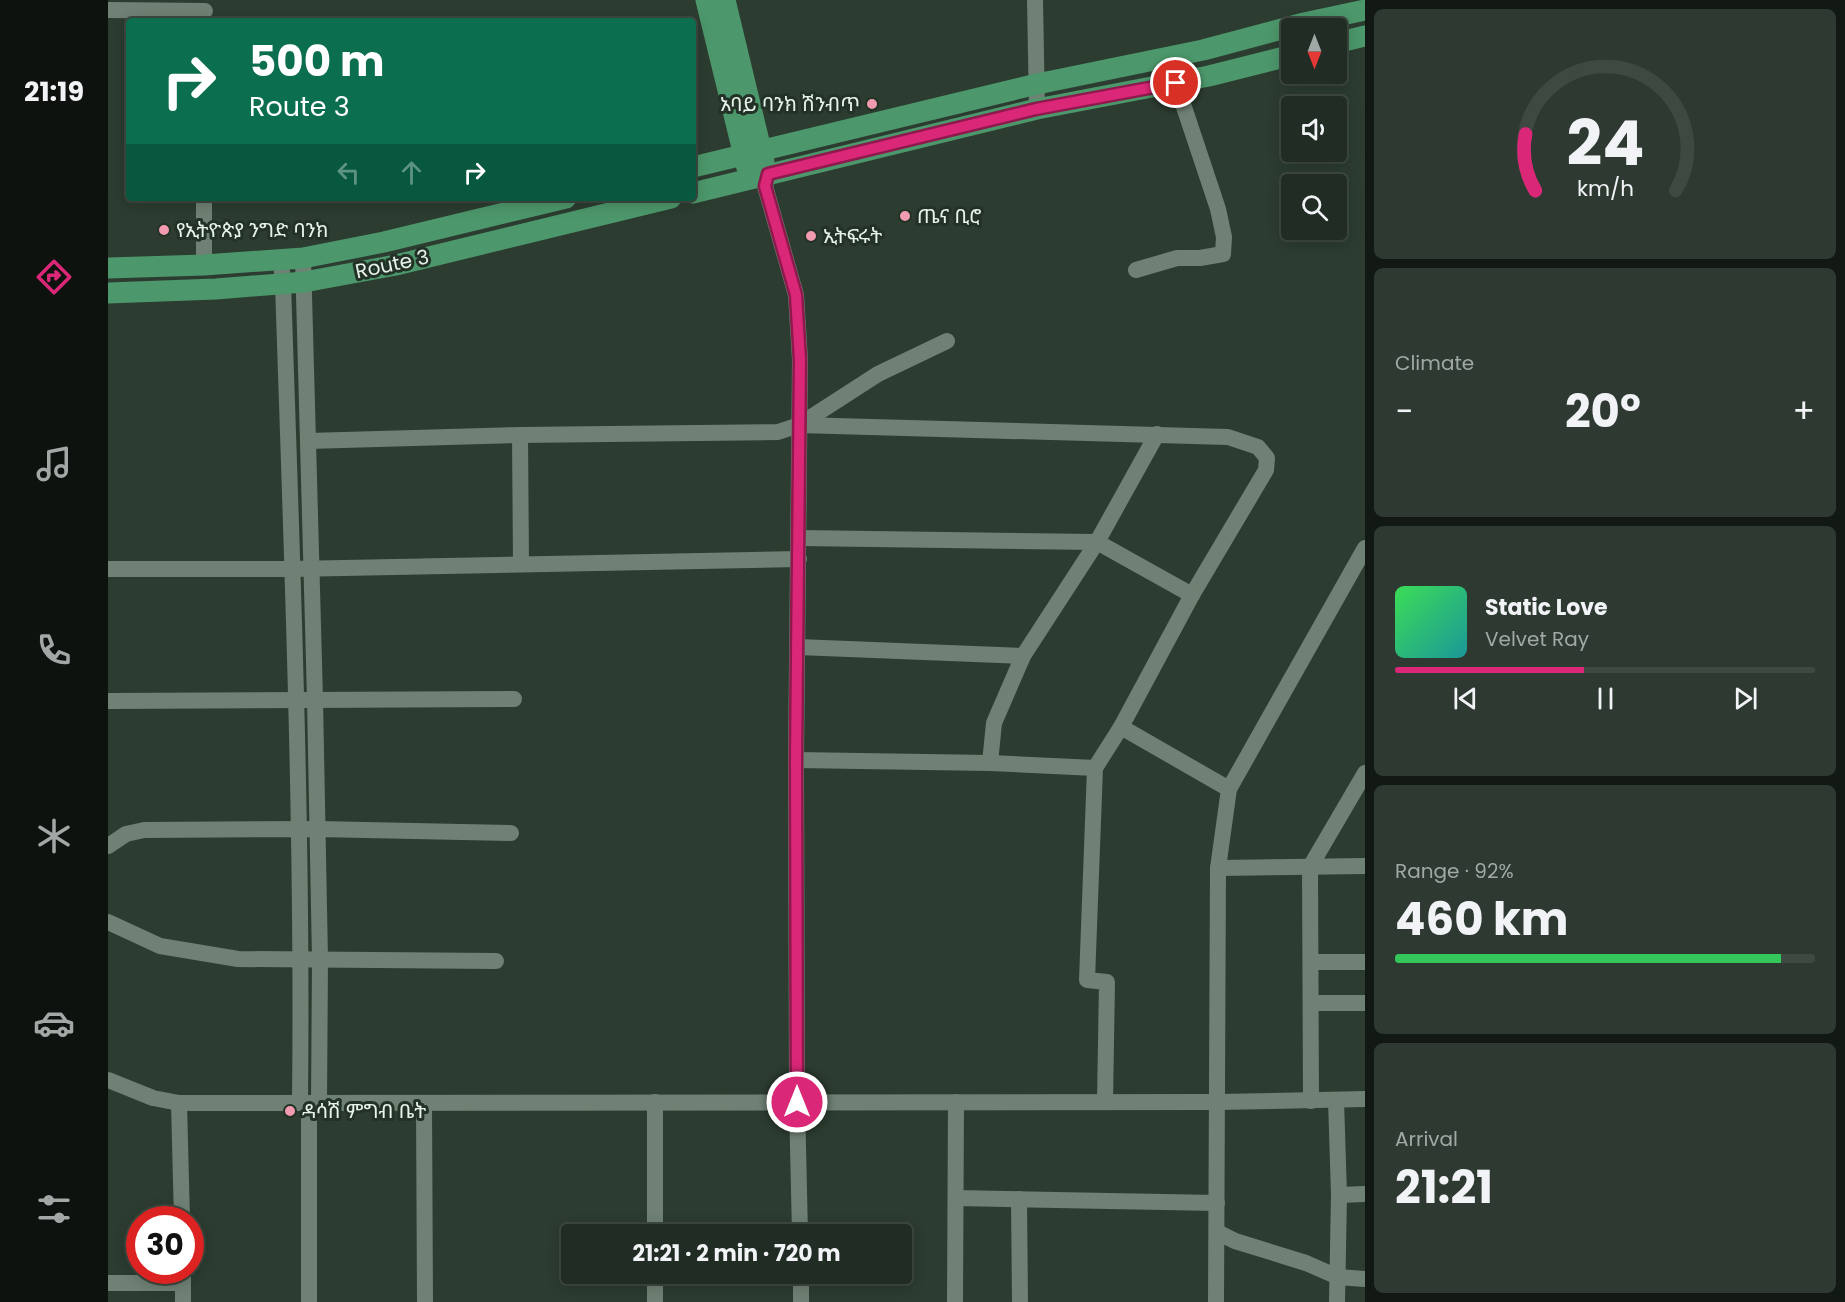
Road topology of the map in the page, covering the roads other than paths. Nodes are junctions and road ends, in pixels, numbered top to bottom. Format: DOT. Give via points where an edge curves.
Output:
graph roads {
  1 [pos="706,0"];
  2 [pos="725,0"];
  3 [pos="1035,0"];
  4 [pos="1336,0"];
  5 [pos="108,10"];
  6 [pos="205,10"];
  7 [pos="1365,10"];
  8 [pos="1311,18"];
  9 [pos="1327,18"];
  10 [pos="1281,29"];
  11 [pos="1365,36"];
  12 [pos="1347,40"];
  13 [pos="1281,58"];
  14 [pos="1176,83"];
  15 [pos="1036,84"];
  16 [pos="1036,109"];
  17 [pos="751,153"];
  18 [pos="696,166"];
  19 [pos="761,180"];
  20 [pos="696,192"];
  21 [pos="204,201"];
  22 [pos="554,201"];
  23 [pos="659,201"];
  24 [pos="303,258"];
  25 [pos="281,260"];
  26 [pos="204,265"];
  27 [pos="108,268"];
  28 [pos="1136,270"];
  29 [pos="294,283"];
  30 [pos="108,293"];
  31 [pos="947,341"];
  32 [pos="800,425"];
  33 [pos="1157,434"];
  34 [pos="520,435"];
  35 [pos="308,441"];
  36 [pos="799,538"];
  37 [pos="1097,542"];
  38 [pos="1365,548"];
  39 [pos="799,559"];
  40 [pos="521,564"];
  41 [pos="108,568"];
  42 [pos="312,568"];
  43 [pos="292,569"];
  44 [pos="1358,570"];
  45 [pos="1192,595"];
  46 [pos="798,647"];
  47 [pos="1023,656"];
  48 [pos="297,699"];
  49 [pos="315,699"];
  50 [pos="514,699"];
  51 [pos="108,701"];
  52 [pos="1121,727"];
  53 [pos="796,760"];
  54 [pos="990,763"];
  55 [pos="1095,768"];
  56 [pos="1365,773"];
  57 [pos="1229,789"];
  58 [pos="317,829"];
  59 [pos="300,830"];
  60 [pos="511,833"];
  61 [pos="108,846"];
  62 [pos="1365,866"];
  63 [pos="1310,867"];
  64 [pos="1218,868"];
  65 [pos="108,922"];
  66 [pos="302,959"];
  67 [pos="320,959"];
  68 [pos="496,961"];
  69 [pos="1312,962"];
  70 [pos="1365,962"];
  71 [pos="1311,1003"];
  72 [pos="1365,1003"];
  73 [pos="108,1080"];
  74 [pos="1336,1100"];
  75 [pos="1365,1100"];
  76 [pos="1311,1101"];
  77 [pos="655,1102"];
  78 [pos="797,1102"];
  79 [pos="957,1102"];
  80 [pos="1105,1102"];
  81 [pos="1218,1102"];
  82 [pos="179,1103"];
  83 [pos="309,1103"];
  84 [pos="424,1103"];
  85 [pos="1365,1194"];
  86 [pos="1339,1195"];
  87 [pos="956,1198"];
  88 [pos="1019,1199"];
  89 [pos="1217,1203"];
  90 [pos="182,1206"];
  91 [pos="655,1224"];
  92 [pos="800,1224"];
  93 [pos="1217,1232"];
  94 [pos="1338,1277"];
  95 [pos="1365,1279"];
  96 [pos="126,1282"];
  97 [pos="108,1283"];
  98 [pos="183,1284"];
  99 [pos="655,1284"];
  100 [pos="801,1284"];
  101 [pos="183,1302"];
  102 [pos="309,1302"];
  103 [pos="425,1302"];
  104 [pos="655,1302"];
  105 [pos="801,1302"];
  106 [pos="955,1302"];
  107 [pos="1020,1302"];
  108 [pos="1216,1302"];
  109 [pos="1337,1302"];
  1 -- 17 [label="main road"];
  2 -- 17 [label="main road"];
  3 -- 15 [label="street"];
  4 -- 8 [label="main road"];
  5 -- 6 [label="street"];
  7 -- 9 [label="main road"];
  10 -- 15 [label="main road" via="1203,50"];
  11 -- 12 [label="main road"];
  13 -- 14 [label="main road"];
  14 -- 16 [label="main road"];
  14 -- 28 [label="street" via="1218,209 1223,254 1177,258"];
  15 -- 16 [label="street"];
  15 -- 17 [label="main road"];
  16 -- 19 [label="main road"];
  17 -- 18 [label="main road"];
  17 -- 19 [label="main road"];
  19 -- 20 [label="main road"];
  19 -- 32 [label="street" via="796,295"];
  21 -- 26 [label="street"];
  22 -- 24 [label="main road"];
  23 -- 29 [label="main road, Route 3" via="396,265"];
  24 -- 25 [label="main road"];
  24 -- 29 [label="street"];
  25 -- 26 [label="main road"];
  25 -- 29 [label="street"];
  26 -- 27 [label="main road"];
  29 -- 30 [label="main road, Route 3"];
  29 -- 35 [label="street"];
  29 -- 43 [label="street"];
  31 -- 32 [label="street" via="878,374"];
  32 -- 33 [label="street"];
  32 -- 34 [label="street" via="778,432"];
  32 -- 36 [label="street"];
  33 -- 37 [label="street"];
  33 -- 45 [label="street" via="1228,437 1258,447 1267,458 1266,470"];
  34 -- 35 [label="street"];
  34 -- 40 [label="street"];
  35 -- 42 [label="street"];
  36 -- 37 [label="street"];
  36 -- 39 [label="street"];
  37 -- 45 [label="street"];
  37 -- 47 [label="street"];
  38 -- 44 [label="street"];
  39 -- 40 [label="street"];
  39 -- 46 [label="street"];
  40 -- 42 [label="street"];
  41 -- 43 [label="street"];
  42 -- 43 [label="street"];
  42 -- 49 [label="street"];
  43 -- 48 [label="street"];
  44 -- 57 [label="street"];
  45 -- 52 [label="street"];
  46 -- 47 [label="street"];
  46 -- 53 [label="street"];
  47 -- 54 [label="street" via="994,723"];
  48 -- 49 [label="street"];
  48 -- 51 [label="street"];
  48 -- 59 [label="street"];
  49 -- 50 [label="street"];
  49 -- 58 [label="street"];
  52 -- 55 [label="street"];
  52 -- 57 [label="street"];
  53 -- 54 [label="street"];
  53 -- 78 [label="street"];
  54 -- 55 [label="street"];
  55 -- 80 [label="street" via="1086,980 1107,982"];
  56 -- 63 [label="street"];
  57 -- 64 [label="street"];
  58 -- 59 [label="street"];
  58 -- 60 [label="street"];
  58 -- 67 [label="street"];
  59 -- 61 [label="street" via="144,830 126,834"];
  59 -- 66 [label="street"];
  62 -- 63 [label="street"];
  63 -- 64 [label="street"];
  63 -- 69 [label="street"];
  64 -- 81 [label="street"];
  65 -- 66 [label="street" via="160,946 238,959"];
  66 -- 67 [label="street"];
  66 -- 83 [label="street"];
  67 -- 68 [label="street"];
  67 -- 83 [label="street"];
  69 -- 70 [label="street"];
  69 -- 71 [label="street"];
  71 -- 72 [label="street"];
  71 -- 76 [label="street"];
  73 -- 82 [label="street" via="153,1098"];
  74 -- 75 [label="street"];
  74 -- 76 [label="street"];
  74 -- 86 [label="street"];
  76 -- 81 [label="street"];
  77 -- 78 [label="street"];
  77 -- 84 [label="street"];
  77 -- 91 [label="street"];
  78 -- 79 [label="street"];
  78 -- 92 [label="street"];
  79 -- 80 [label="street"];
  79 -- 87 [label="street"];
  80 -- 81 [label="street"];
  81 -- 89 [label="street"];
  82 -- 83 [label="street"];
  82 -- 90 [label="street"];
  83 -- 84 [label="street"];
  83 -- 102 [label="street"];
  84 -- 103 [label="street"];
  85 -- 86 [label="street"];
  86 -- 94 [label="street"];
  87 -- 88 [label="street"];
  87 -- 106 [label="street"];
  88 -- 89 [label="street"];
  88 -- 107 [label="street"];
  89 -- 93 [label="street"];
  93 -- 94 [label="street"];
  93 -- 108 [label="street"];
  94 -- 95 [label="street"];
  94 -- 109 [label="street"];
  96 -- 97 [label="street"];
  98 -- 101 [label="street"];
  99 -- 104 [label="street"];
  100 -- 105 [label="street"];
}
